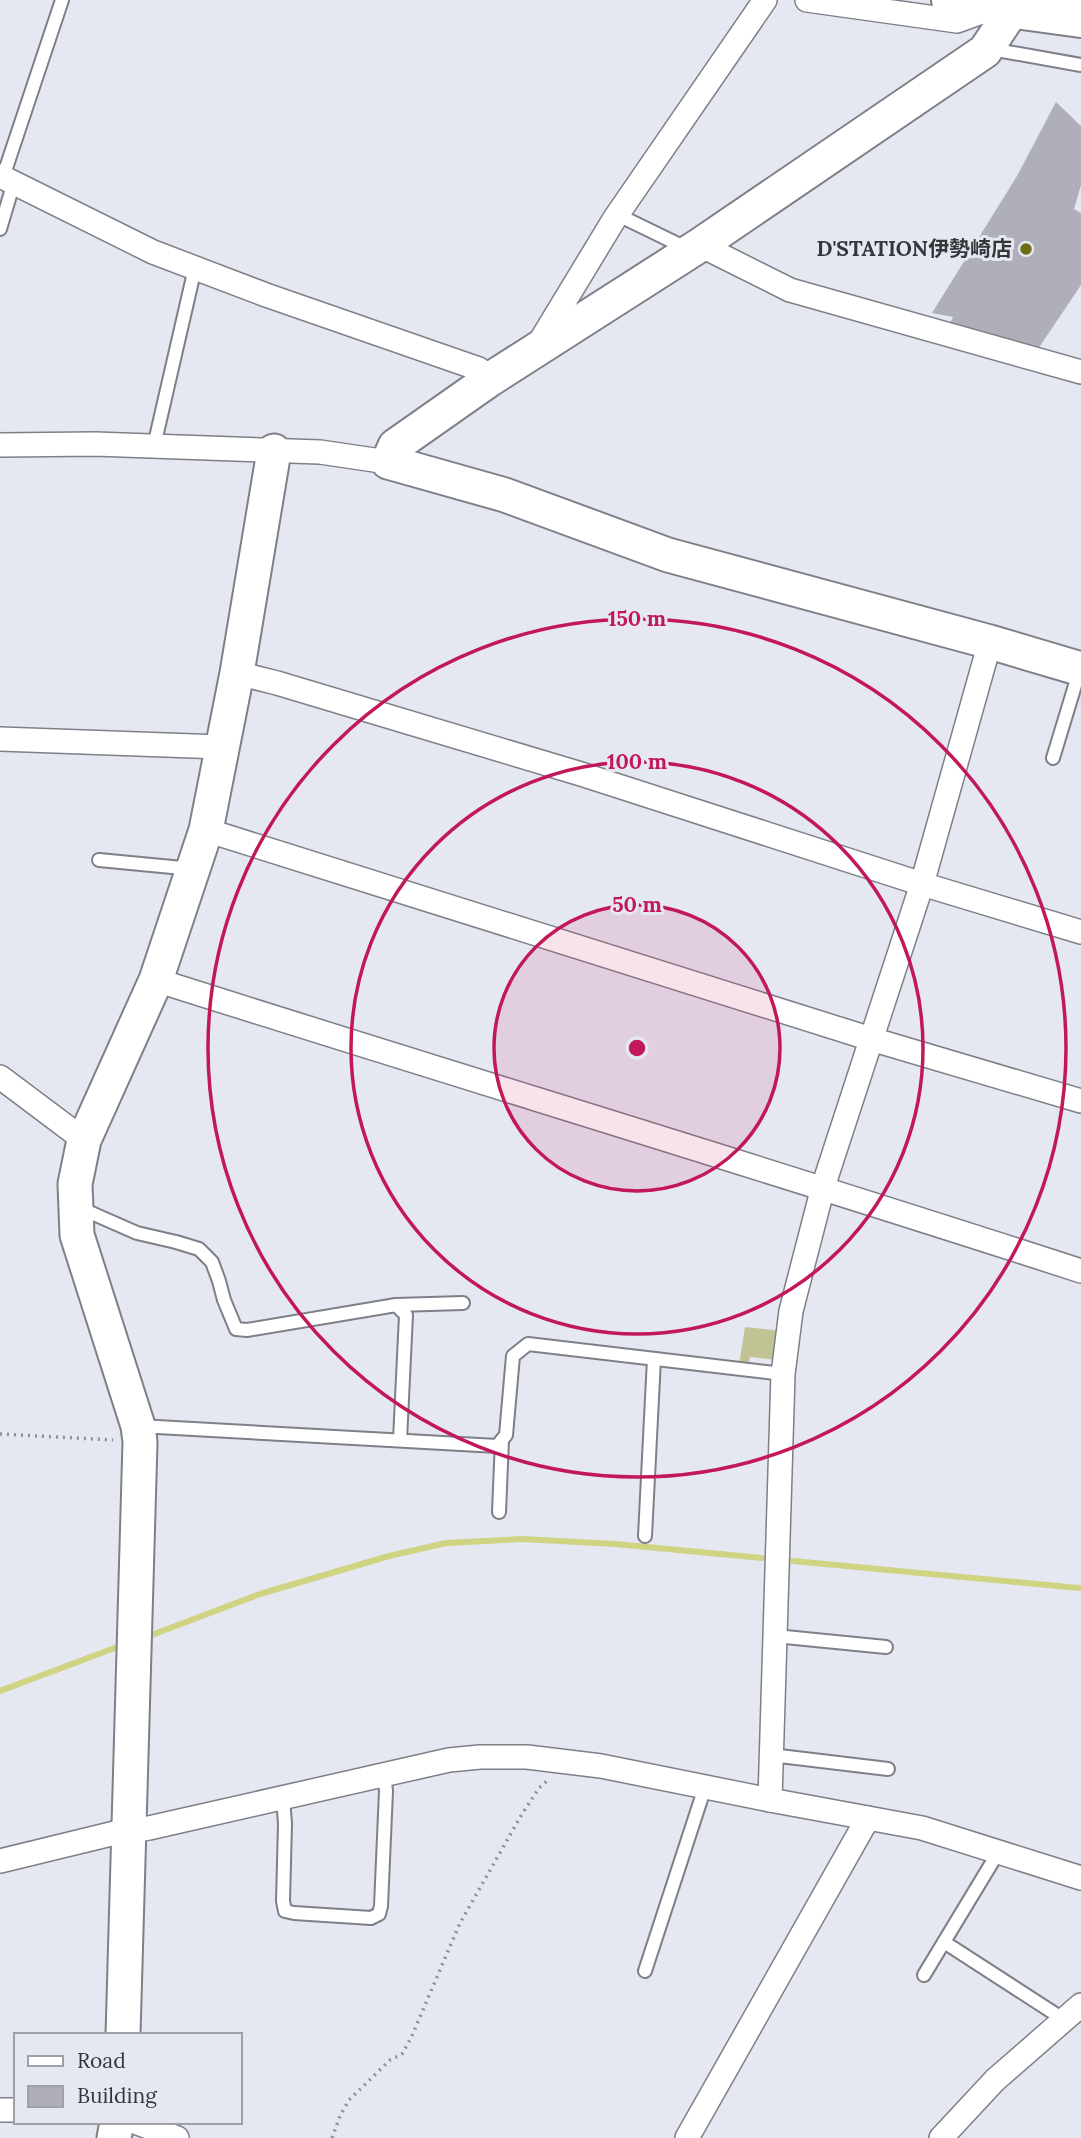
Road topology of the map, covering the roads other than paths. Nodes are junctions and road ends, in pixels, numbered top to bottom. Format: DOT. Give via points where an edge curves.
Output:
graph roads {
  1 [pos="62,0"];
  2 [pos="765,0"];
  3 [pos="807,0"];
  4 [pos="951,0"];
  5 [pos="1009,5"];
  6 [pos="1081,18"];
  7 [pos="987,48"];
  8 [pos="1081,65"];
  9 [pos="6,178"];
  10 [pos="618,215"];
  11 [pos="0,229"];
  12 [pos="696,248"];
  13 [pos="195,268"];
  14 [pos="536,349"];
  15 [pos="1081,372"];
  16 [pos="489,380"];
  17 [pos="0,445"];
  18 [pos="154,446"];
  19 [pos="274,451"];
  20 [pos="388,462"];
  21 [pos="990,642"];
  22 [pos="1080,668"];
  23 [pos="237,673"];
  24 [pos="0,739"];
  25 [pos="221,747"];
  26 [pos="1053,758"];
  27 [pos="206,830"];
  28 [pos="99,860"];
  29 [pos="193,869"];
  30 [pos="922,884"];
  31 [pos="1081,932"];
  32 [pos="156,980"];
  33 [pos="871,1039"];
  34 [pos="0,1077"];
  35 [pos="1081,1101"];
  36 [pos="84,1140"];
  37 [pos="823,1187"];
  38 [pos="76,1206"];
  39 [pos="1081,1271"];
  40 [pos="463,1303"];
  41 [pos="396,1304"];
  42 [pos="654,1359"];
  43 [pos="783,1374"];
  44 [pos="139,1434"];
  45 [pos="400,1440"];
  46 [pos="502,1440"];
  47 [pos="499,1511"];
  48 [pos="645,1536"];
  49 [pos="775,1636"];
  50 [pos="886,1647"];
  51 [pos="771,1755"];
  52 [pos="888,1769"];
  53 [pos="384,1774"];
  54 [pos="705,1787"];
  55 [pos="283,1797"];
  56 [pos="770,1800"];
  57 [pos="868,1818"];
  58 [pos="130,1830"];
  59 [pos="999,1851"];
  60 [pos="0,1861"];
  61 [pos="1081,1877"];
  62 [pos="944,1942"];
  63 [pos="645,1971"];
  64 [pos="924,1975"];
  65 [pos="1081,2005"];
  66 [pos="1063,2019"];
  67 [pos="123,2033"];
  68 [pos="140,2124"];
  69 [pos="177,2138"];
  70 [pos="687,2138"];
  71 [pos="941,2138"];
  1 -- 9 [label="lane"];
  2 -- 10 [label="street"];
  3 -- 5 [label="street" via="957,21"];
  4 -- 5 [label="highway"];
  5 -- 6 [label="highway"];
  5 -- 7 [label="street"];
  7 -- 8 [label="lane"];
  7 -- 12 [label="street"];
  9 -- 11 [label="lane"];
  9 -- 13 [label="street" via="153,252"];
  10 -- 12 [label="lane"];
  10 -- 14 [label="street"];
  12 -- 14 [label="street"];
  12 -- 15 [label="street" via="790,290"];
  13 -- 16 [label="street" via="479,369"];
  13 -- 18 [label="lane"];
  14 -- 16 [label="street"];
  16 -- 20 [label="street" via="394,446"];
  17 -- 18 [label="street"];
  18 -- 19 [label="street"];
  19 -- 20 [label="street"];
  19 -- 23 [label="street"];
  20 -- 21 [label="street" via="505,495 668,555"];
  21 -- 22 [label="street"];
  21 -- 30 [label="street"];
  22 -- 26 [label="lane"];
  23 -- 25 [label="street"];
  23 -- 30 [label="street" via="581,774"];
  24 -- 25 [label="street"];
  25 -- 27 [label="street"];
  27 -- 29 [label="street"];
  27 -- 33 [label="street"];
  28 -- 29 [label="lane"];
  29 -- 32 [label="street"];
  30 -- 31 [label="street"];
  30 -- 33 [label="street"];
  32 -- 36 [label="street"];
  32 -- 37 [label="street"];
  33 -- 35 [label="street"];
  33 -- 37 [label="street"];
  34 -- 36 [label="street"];
  36 -- 38 [label="street" via="75,1184"];
  37 -- 39 [label="street"];
  37 -- 43 [label="street" via="791,1311"];
  38 -- 41 [label="lane" via="137,1233 199,1249 212,1262 236,1329"];
  38 -- 44 [label="street" via="77,1235"];
  40 -- 41 [label="lane"];
  41 -- 45 [label="lane" via="406,1315"];
  42 -- 43 [label="lane"];
  42 -- 46 [label="lane" via="528,1344 513,1356"];
  42 -- 48 [label="lane"];
  43 -- 49 [label="street"];
  44 -- 45 [label="lane"];
  44 -- 58 [label="street"];
  45 -- 46 [label="lane" via="497,1446"];
  46 -- 47 [label="lane"];
  49 -- 50 [label="lane"];
  49 -- 51 [label="street"];
  51 -- 52 [label="lane"];
  51 -- 56 [label="street"];
  53 -- 54 [label="street" via="480,1757 557,1760"];
  53 -- 55 [label="street"];
  53 -- 55 [label="lane" via="381,1906 379,1914 371,1918 285,1911"];
  54 -- 56 [label="street"];
  54 -- 63 [label="lane"];
  55 -- 58 [label="street"];
  56 -- 57 [label="street"];
  57 -- 59 [label="street"];
  57 -- 70 [label="street"];
  58 -- 60 [label="street"];
  58 -- 67 [label="street"];
  59 -- 61 [label="street"];
  59 -- 62 [label="lane"];
  62 -- 64 [label="lane"];
  62 -- 66 [label="lane"];
  65 -- 66 [label="street"];
  66 -- 71 [label="street" via="995,2080"];
  68 -- 69 [label="street"];
}
